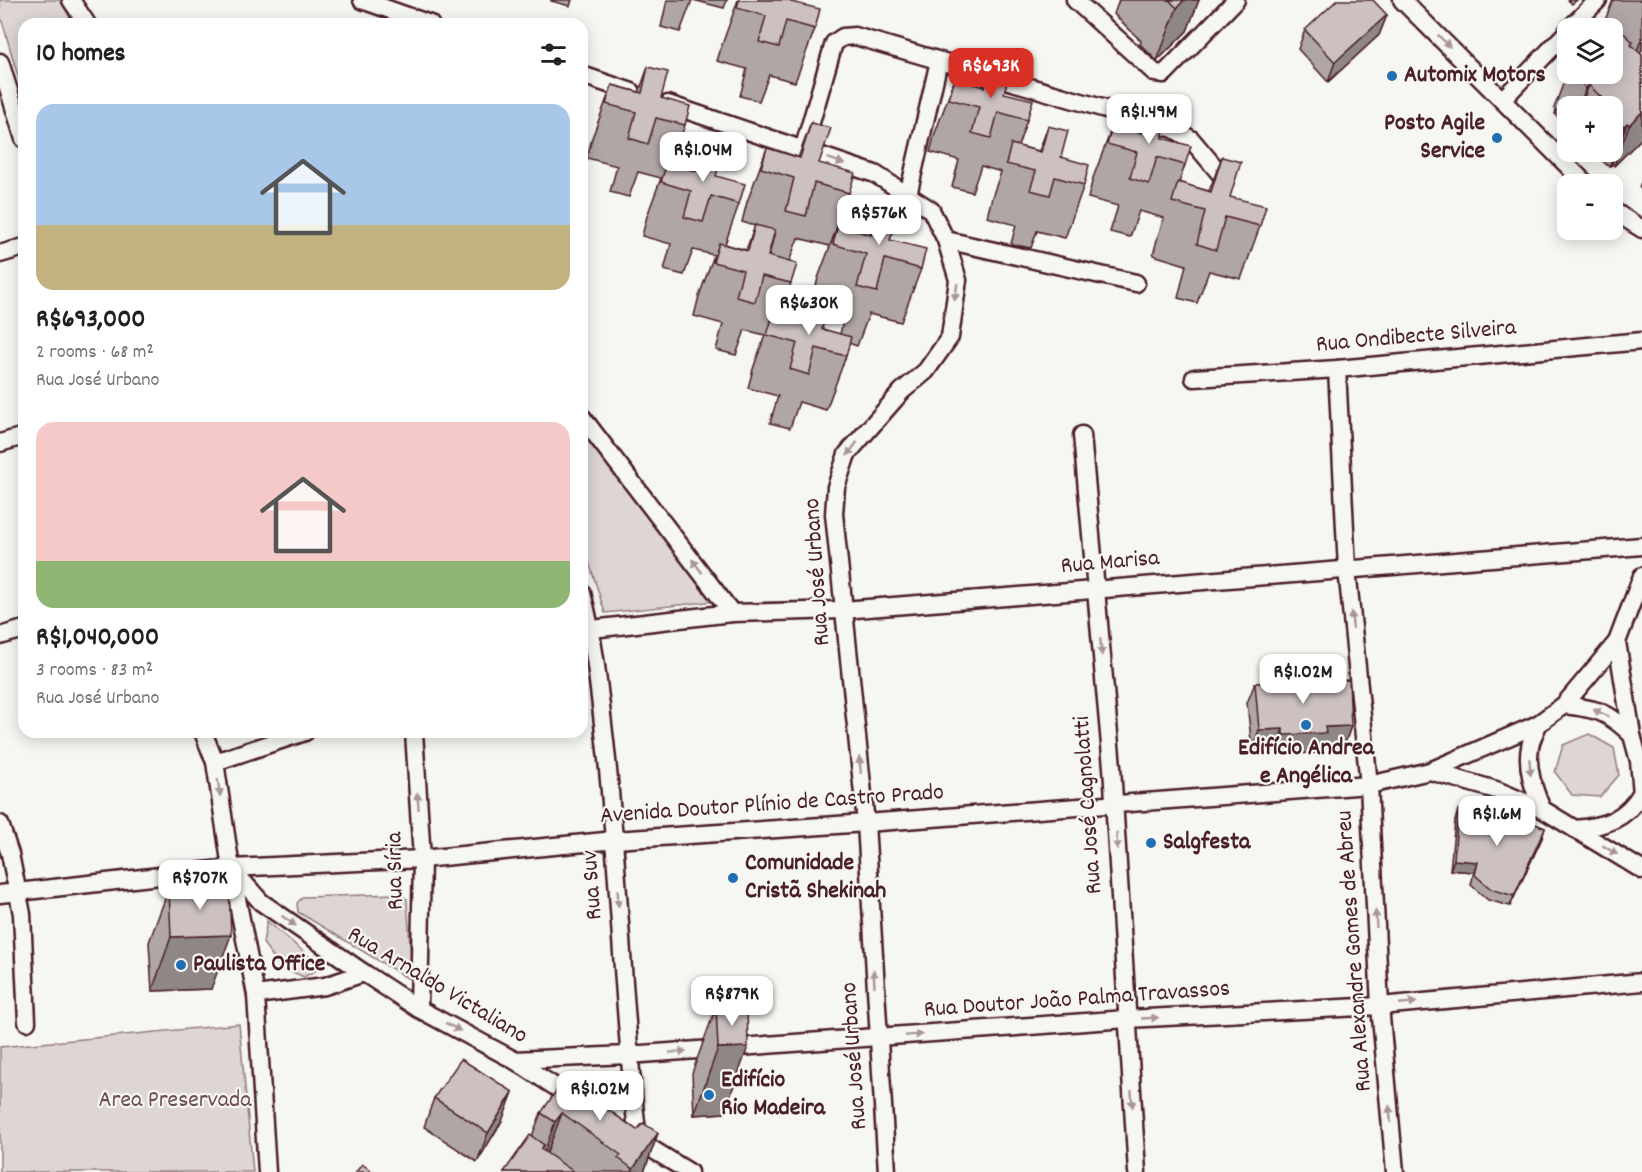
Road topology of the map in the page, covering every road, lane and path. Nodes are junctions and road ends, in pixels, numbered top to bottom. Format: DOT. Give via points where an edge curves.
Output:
graph roads {
  1 [pos="71,0"];
  2 [pos="362,0"];
  3 [pos="1075,0"];
  4 [pos="1236,0"];
  5 [pos="1402,0"];
  6 [pos="1598,0"];
  7 [pos="83,18"];
  8 [pos="413,18"];
  9 [pos="1581,18"];
  10 [pos="1557,43"];
  11 [pos="939,61"];
  12 [pos="1,70"];
  13 [pos="588,77"];
  14 [pos="1502,100"];
  15 [pos="18,121"];
  16 [pos="803,150"];
  17 [pos="1576,174"];
  18 [pos="1223,177"];
  19 [pos="908,195"];
  20 [pos="1623,217"];
  21 [pos="1642,229"];
  22 [pos="946,240"];
  23 [pos="18,249"];
  24 [pos="0,254"];
  25 [pos="1136,284"];
  26 [pos="1642,341"];
  27 [pos="1337,369"];
  28 [pos="1194,378"];
  29 [pos="588,425"];
  30 [pos="1082,435"];
  31 [pos="18,438"];
  32 [pos="0,443"];
  33 [pos="1642,546"];
  34 [pos="1347,569"];
  35 [pos="1642,576"];
  36 [pos="1096,588"];
  37 [pos="843,610"];
  38 [pos="732,613"];
  39 [pos="588,630"];
  40 [pos="18,631"];
  41 [pos="0,636"];
  42 [pos="588,638"];
  43 [pos="1617,642"];
  44 [pos="1564,705"];
  45 [pos="1538,724"];
  46 [pos="1632,735"];
  47 [pos="205,738"];
  48 [pos="287,738"];
  49 [pos="414,738"];
  50 [pos="214,762"];
  51 [pos="1430,771"];
  52 [pos="1369,785"];
  53 [pos="1642,792"];
  54 [pos="1115,804"];
  55 [pos="1542,809"];
  56 [pos="866,823"];
  57 [pos="0,824"];
  58 [pos="1575,829"];
  59 [pos="615,840"];
  60 [pos="422,859"];
  61 [pos="231,868"];
  62 [pos="1642,870"];
  63 [pos="19,892"];
  64 [pos="0,894"];
  65 [pos="364,974"];
  66 [pos="1642,982"];
  67 [pos="256,995"];
  68 [pos="1380,1006"];
  69 [pos="418,1009"];
  70 [pos="1127,1019"];
  71 [pos="27,1022"];
  72 [pos="877,1037"];
  73 [pos="628,1055"];
  74 [pos="514,1060"];
  75 [pos="590,1109"];
  76 [pos="619,1128"];
  77 [pos="638,1140"];
  78 [pos="267,1172"];
  79 [pos="689,1172"];
  80 [pos="887,1172"];
  81 [pos="1137,1172"];
  82 [pos="1395,1172"];
  1 -- 7 [label="street"];
  2 -- 8 [label="street"];
  3 -- 4 [label="street" via="1155,73 1164,74"];
  5 -- 14 [label="street, one-way"];
  6 -- 9 [label="street"];
  10 -- 14 [label="street"];
  11 -- 16 [label="street" via="855,36 843,37 834,43"];
  11 -- 18 [label="street" via="1173,129 1191,139"];
  11 -- 19 [label="street"];
  12 -- 15 [label="street"];
  13 -- 16 [label="street, Rua José Urbano"];
  14 -- 17 [label="street"];
  16 -- 19 [label="street, Rua José Urbano, one-way" via="875,174"];
  19 -- 22 [label="street, Rua José Urbano" via="931,210"];
  20 -- 21 [label="street"];
  22 -- 25 [label="street"];
  22 -- 37 [label="street, Rua José Urbano, one-way" via="958,279 950,337 926,371 902,391 847,454 836,487 834,514"];
  23 -- 24 [label="street"];
  26 -- 27 [label="street, Rua Ondibecte Silveira"];
  27 -- 28 [label="street, Rua Ondibecte Silveira"];
  27 -- 34 [label="street, Rua Alexandre Gomes de Abreu"];
  38 -- 29 [label="street, one-way"];
  30 -- 36 [label="street, Rua José Cagnolatti"];
  31 -- 32 [label="street"];
  33 -- 34 [label="street, Rua Marisa"];
  34 -- 36 [label="street, Rua Marisa"];
  52 -- 34 [label="street, Rua Alexandre Gomes de Abreu, one-way"];
  35 -- 43 [label="street, Avenida Doutor Plínio de Castro Prado"];
  36 -- 37 [label="street, Rua Marisa"];
  36 -- 54 [label="street, Rua José Cagnolatti, one-way"];
  37 -- 38 [label="street, Rua Marisa"];
  56 -- 37 [label="street, Rua José Urbano, one-way"];
  38 -- 39 [label="street, Rua Marisa"];
  40 -- 41 [label="street"];
  42 -- 59 [label="street, Rua Suv"];
  43 -- 44 [label="street, Avenida Doutor Plínio de Castro Prado"];
  43 -- 46 [label="street"];
  44 -- 45 [label="street, Avenida Doutor Plínio de Castro Prado"];
  46 -- 44 [label="street, one-way" via="1602,711"];
  45 -- 51 [label="street, Avenida Doutor Plínio de Castro Prado"];
  45 -- 55 [label="street, one-way" via="1530,747 1529,767"];
  46 -- 53 [label="street"];
  47 -- 50 [label="street"];
  48 -- 50 [label="street"];
  60 -- 49 [label="street, Rua Síria, one-way"];
  50 -- 61 [label="street, one-way"];
  51 -- 52 [label="street, Avenida Doutor Plínio de Castro Prado"];
  51 -- 55 [label="street" via="1496,790"];
  52 -- 54 [label="street, Avenida Doutor Plínio de Castro Prado"];
  68 -- 52 [label="street, Rua Alexandre Gomes de Abreu, one-way"];
  53 -- 58 [label="street" via="1622,816 1600,826"];
  54 -- 56 [label="street, Avenida Doutor Plínio de Castro Prado"];
  54 -- 70 [label="street, Rua José Cagnolatti, one-way"];
  55 -- 58 [label="street"];
  56 -- 59 [label="street, Avenida Doutor Plínio de Castro Prado"];
  72 -- 56 [label="street, Rua José Urbano, one-way"];
  57 -- 63 [label="street"];
  58 -- 62 [label="street, one-way"];
  59 -- 60 [label="street, Avenida Doutor Plínio de Castro Prado"];
  59 -- 73 [label="street, Rua Suv, one-way"];
  60 -- 61 [label="street, Avenida Doutor Plínio de Castro Prado"];
  60 -- 69 [label="street, Rua Síria"];
  61 -- 63 [label="street, Avenida Doutor Plínio de Castro Prado"];
  61 -- 65 [label="street, Rua Arnaldo Victaliano, one-way" via="261,902"];
  61 -- 67 [label="street"];
  63 -- 64 [label="street, Avenida Doutor Plínio de Castro Prado"];
  63 -- 71 [label="street"];
  65 -- 67 [label="street" via="325,986"];
  65 -- 69 [label="street, Rua Arnaldo Victaliano"];
  68 -- 66 [label="street, Rua Doutor João Palma Travassos, one-way"];
  67 -- 78 [label="street"];
  70 -- 68 [label="street, Rua Doutor João Palma Travassos, one-way"];
  82 -- 68 [label="street, Rua Alexandre Gomes de Abreu, one-way"];
  69 -- 74 [label="street, Rua Arnaldo Victaliano, one-way"];
  72 -- 70 [label="street, Rua Doutor João Palma Travassos, one-way"];
  70 -- 81 [label="street, Rua José Cagnolatti, one-way"];
  73 -- 72 [label="street, Rua Doutor João Palma Travassos, one-way"];
  72 -- 80 [label="street, Rua José Urbano"];
  73 -- 74 [label="street, Rua Doutor João Palma Travassos"];
  73 -- 77 [label="street, Rua Suv"];
  74 -- 75 [label="street, Rua Arnaldo Victaliano"];
  76 -- 77 [label="street"];
  77 -- 79 [label="street"];
}
